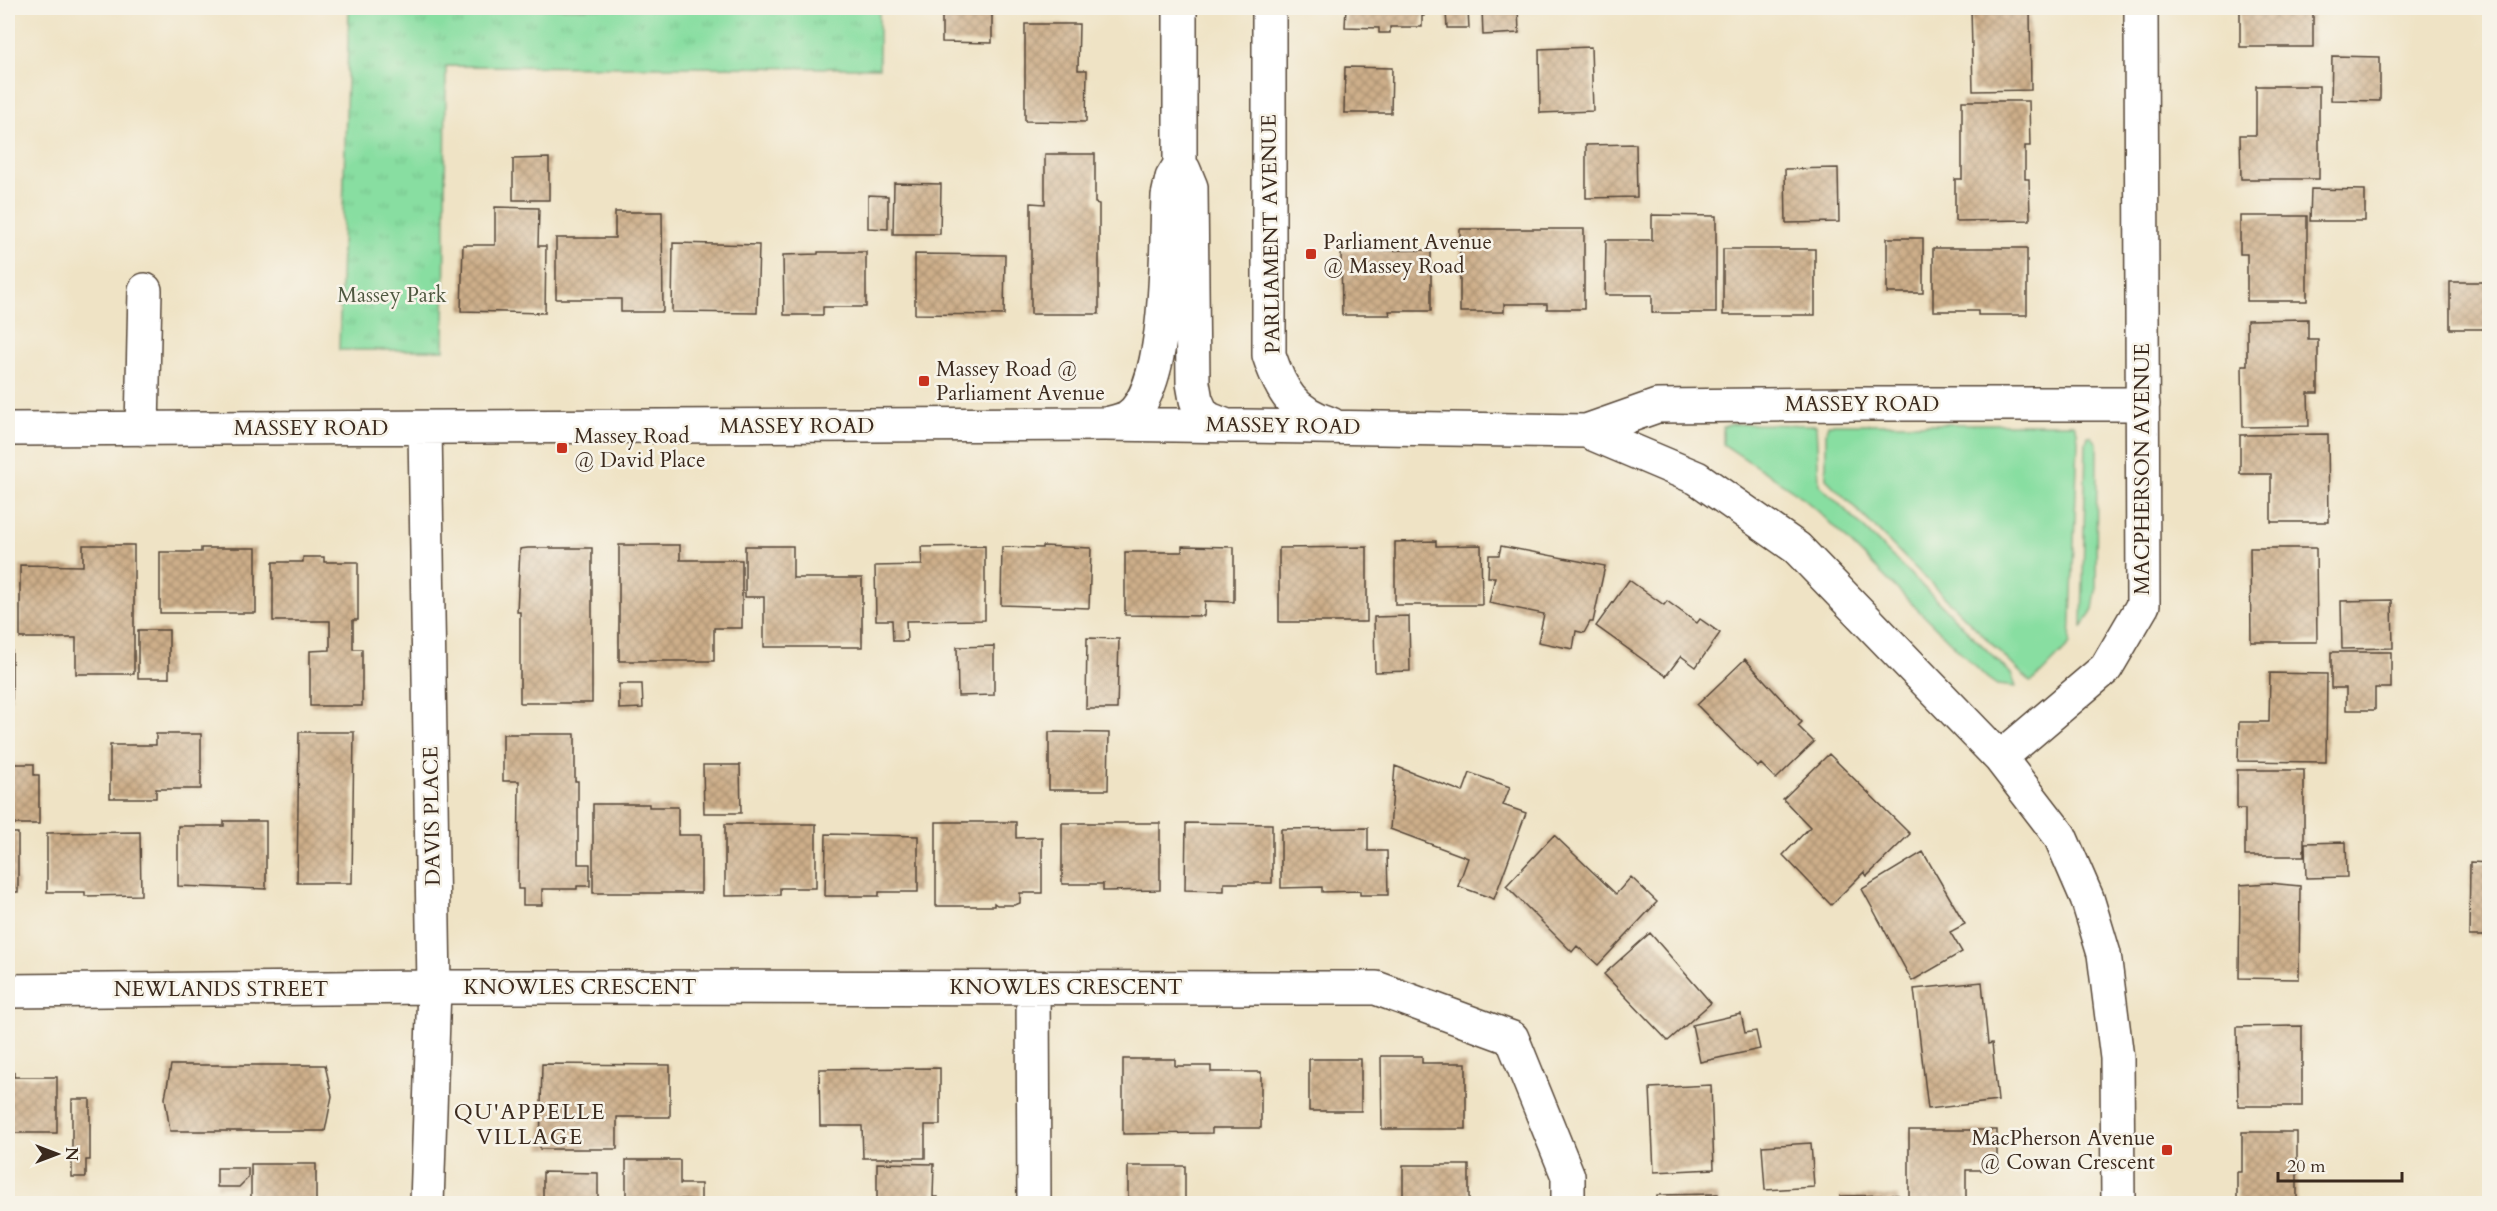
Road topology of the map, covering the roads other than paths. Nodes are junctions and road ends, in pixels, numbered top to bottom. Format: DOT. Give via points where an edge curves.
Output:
graph roads {
  1 [pos="1180,8"];
  2 [pos="1269,8"];
  3 [pos="2141,8"];
  4 [pos="1180,165"];
  5 [pos="145,290"];
  6 [pos="1269,355"];
  7 [pos="2143,404"];
  8 [pos="1104,424"];
  9 [pos="1232,426"];
  10 [pos="1338,427"];
  11 [pos="425,428"];
  12 [pos="8,429"];
  13 [pos="142,429"];
  14 [pos="1586,432"];
  15 [pos="2000,758"];
  16 [pos="434,987"];
  17 [pos="1033,987"];
  18 [pos="8,991"];
  19 [pos="427,1203"];
  20 [pos="1034,1203"];
  21 [pos="1568,1203"];
  22 [pos="2118,1203"];
  1 -- 4 [label="street"];
  2 -- 6 [label="street, PARLIAMENT AVENUE"];
  3 -- 7 [label="street, MACPHERSON AVENUE"];
  4 -- 8 [label="street" via="1168,196 1163,324 1150,381 1128,416"];
  4 -- 9 [label="street" via="1191,186 1191,344 1196,400 1209,419"];
  5 -- 13 [label="street"];
  6 -- 9 [label="street" via="1260,400 1250,415"];
  6 -- 10 [label="street, PARLIAMENT AVENUE" via="1278,381 1293,403 1314,419"];
  7 -- 14 [label="street, MASSEY ROAD" via="1657,406"];
  7 -- 15 [label="street, MACPHERSON AVENUE" via="2142,605 2106,668"];
  8 -- 9 [label="street, MASSEY ROAD"];
  8 -- 11 [label="street, MASSEY ROAD"];
  9 -- 10 [label="street, MASSEY ROAD"];
  10 -- 14 [label="street, MASSEY ROAD"];
  11 -- 13 [label="street, MASSEY ROAD"];
  11 -- 16 [label="street, DAVIS PLACE"];
  12 -- 13 [label="street, MASSEY ROAD"];
  14 -- 15 [label="street, MASSEY ROAD" via="1697,478 1797,548"];
  15 -- 22 [label="street" via="2060,836 2087,898 2104,954 2117,1058"];
  16 -- 17 [label="street, KNOWLES CRESCENT"];
  16 -- 18 [label="street, NEWLANDS STREET"];
  16 -- 19 [label="street, DAVIS PLACE"];
  17 -- 20 [label="street"];
  17 -- 21 [label="street, KNOWLES CRESCENT" via="1376,988 1512,1038 1568,1176"];
}
